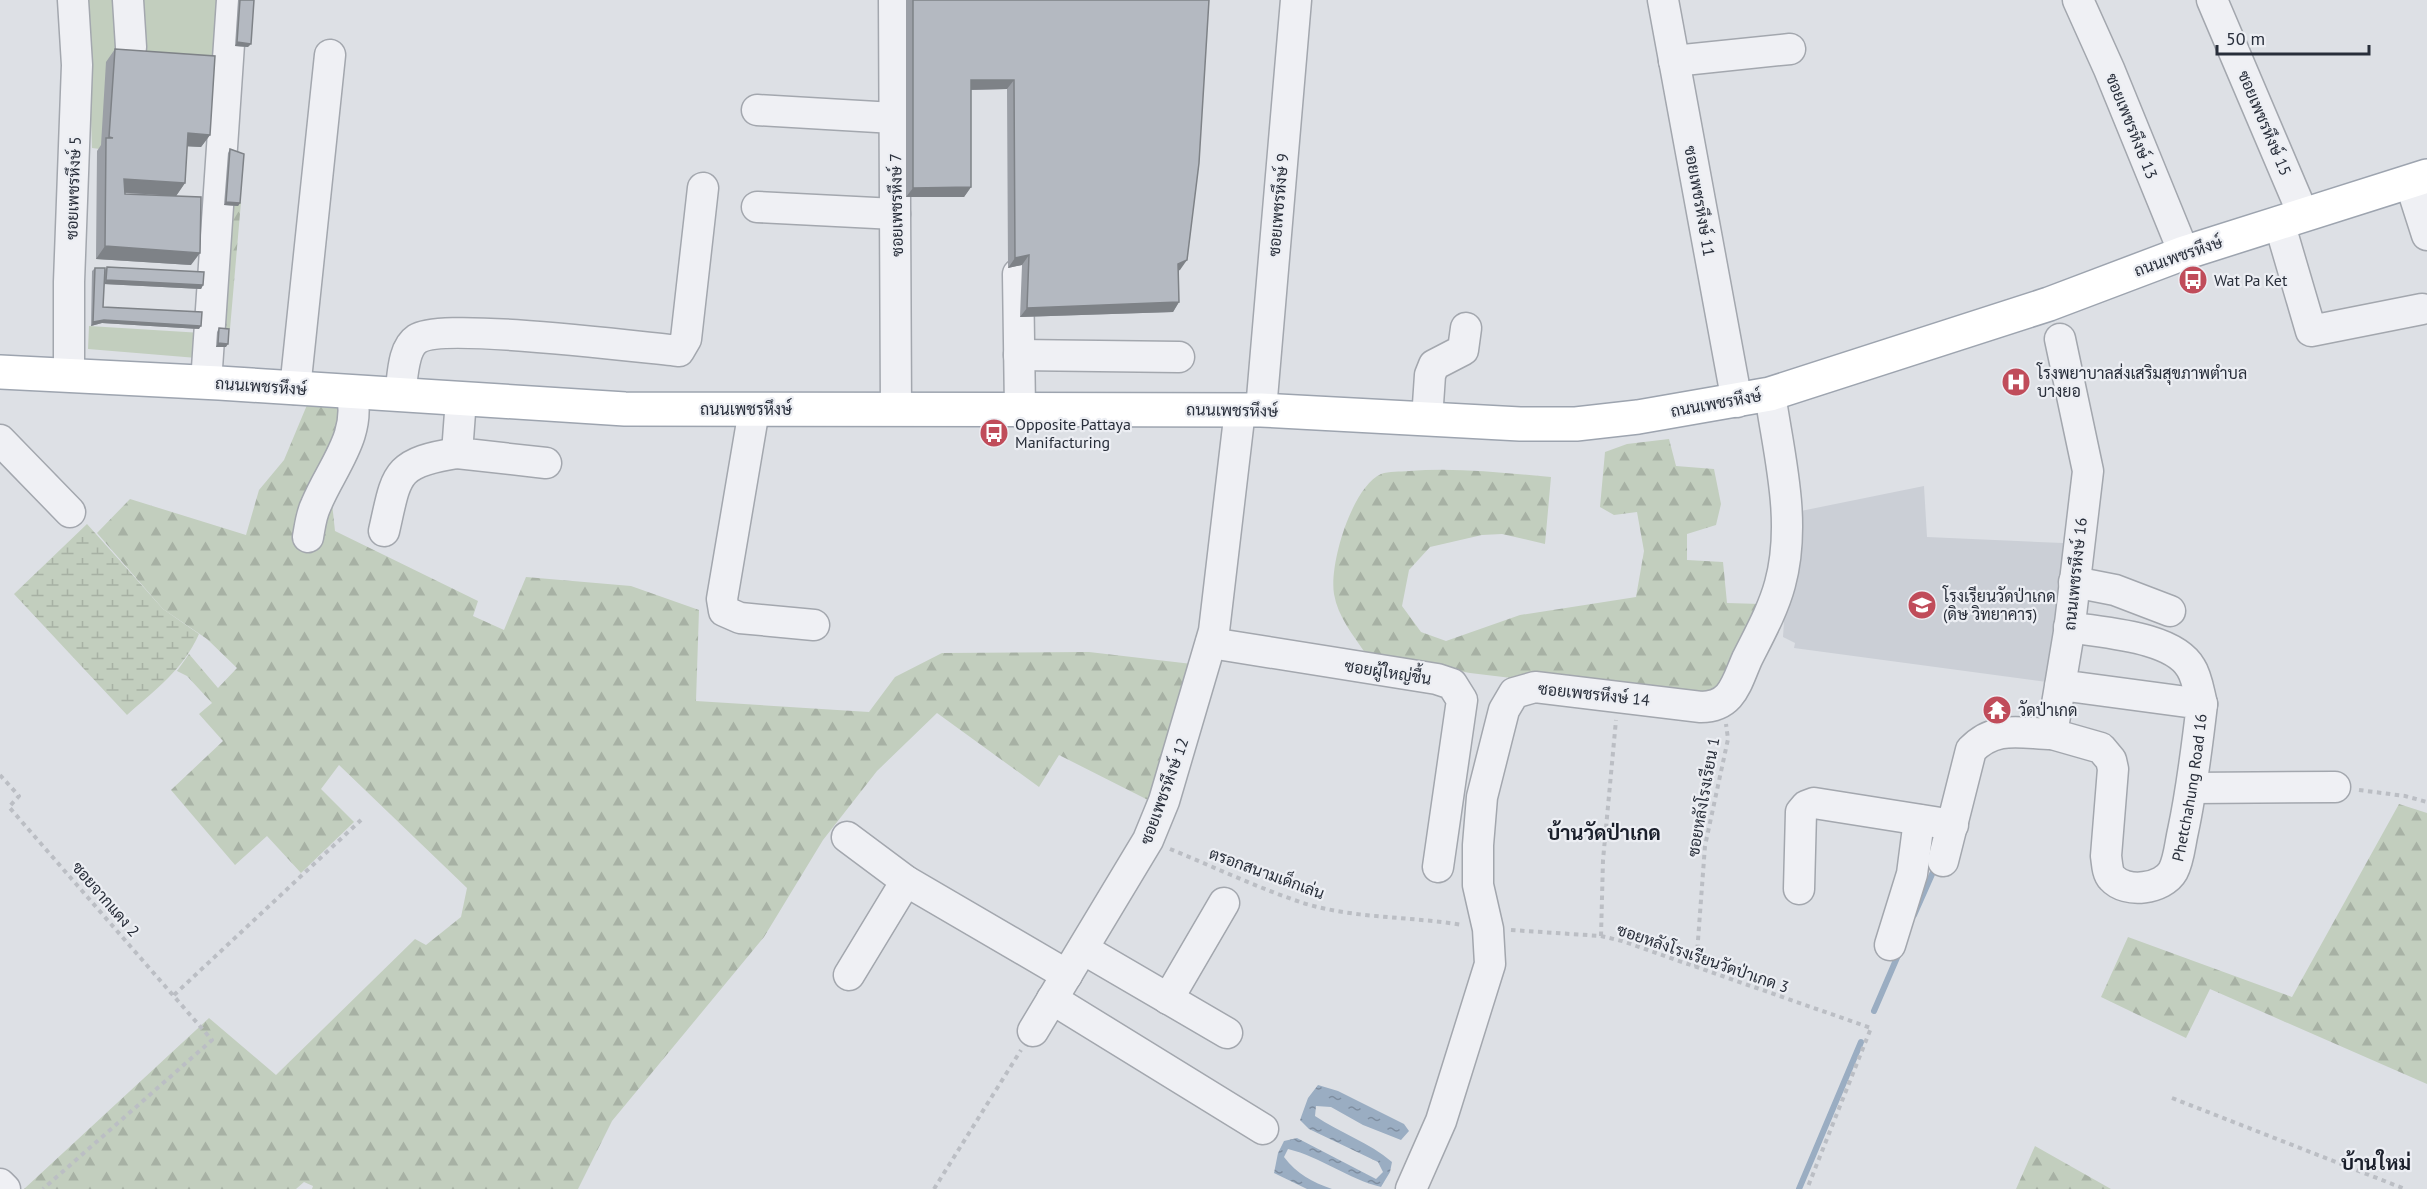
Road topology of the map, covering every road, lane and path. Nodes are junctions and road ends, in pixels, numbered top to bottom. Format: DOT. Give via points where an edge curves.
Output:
graph roads {
  1 [pos="73,0"];
  2 [pos="128,0"];
  3 [pos="232,0"];
  4 [pos="894,0"];
  5 [pos="1296,0"];
  6 [pos="1663,0"];
  7 [pos="2078,0"];
  8 [pos="2212,0"];
  9 [pos="131,46"];
  10 [pos="1790,49"];
  11 [pos="330,55"];
  12 [pos="1674,61"];
  13 [pos="757,110"];
  14 [pos="894,118"];
  15 [pos="2418,179"];
  16 [pos="703,188"];
  17 [pos="757,207"];
  18 [pos="895,214"];
  19 [pos="2291,218"];
  20 [pos="2427,235"];
  21 [pos="2184,253"];
  22 [pos="1018,274"];
  23 [pos="2422,309"];
  24 [pos="2055,324"];
  25 [pos="1466,328"];
  26 [pos="1019,355"];
  27 [pos="1179,357"];
  28 [pos="0,372"];
  29 [pos="69,376"];
  30 [pos="206,382"];
  31 [pos="295,389"];
  32 [pos="351,392"];
  33 [pos="1770,393"];
  34 [pos="400,395"];
  35 [pos="461,399"];
  36 [pos="1737,402"];
  37 [pos="1020,409"];
  38 [pos="754,410"];
  39 [pos="897,410"];
  40 [pos="1251,410"];
  41 [pos="1427,419"];
  42 [pos="0,440"];
  43 [pos="457,453"];
  44 [pos="546,463"];
  45 [pos="70,512"];
  46 [pos="384,531"];
  47 [pos="308,537"];
  48 [pos="2074,582"];
  49 [pos="2170,611"];
  50 [pos="814,625"];
  51 [pos="2069,627"];
  52 [pos="1210,643"];
  53 [pos="2060,685"];
  54 [pos="1618,696"];
  55 [pos="1722,703"];
  56 [pos="2202,704"];
  57 [pos="2052,734"];
  58 [pos="0,775"];
  59 [pos="2335,787"];
  60 [pos="2192,788"];
  61 [pos="2427,802"];
  62 [pos="361,820"];
  63 [pos="1919,820"];
  64 [pos="1953,825"];
  65 [pos="847,837"];
  66 [pos="1148,840"];
  67 [pos="1943,861"];
  68 [pos="1438,867"];
  69 [pos="906,880"];
  70 [pos="1798,889"];
  71 [pos="1224,903"];
  72 [pos="1488,929"];
  73 [pos="1602,936"];
  74 [pos="1890,945"];
  75 [pos="1083,949"];
  76 [pos="1696,967"];
  77 [pos="849,975"];
  78 [pos="1060,987"];
  79 [pos="174,994"];
  80 [pos="1168,999"];
  81 [pos="1033,1031"];
  82 [pos="1227,1033"];
  83 [pos="2172,1098"];
  84 [pos="1263,1129"];
  85 [pos="0,1184"];
  86 [pos="4,1189"];
  87 [pos="43,1189"];
  88 [pos="934,1189"];
  89 [pos="1411,1189"];
  90 [pos="1807,1189"];
  91 [pos="2405,1189"];
  1 -- 29 [label="street, ซอยเพชรหึงษ์ 5" via="77,66"];
  2 -- 9 [label="street"];
  3 -- 30 [label="street"];
  4 -- 14 [label="street, ซอยเพชรหึงษ์ 7"];
  5 -- 40 [label="street, ซอยเพชรหึงษ์ 9"];
  6 -- 12 [label="street, ซอยเพชรหึงษ์ 11"];
  7 -- 21 [label="street, ซอยเพชรหึงษ์ 13"];
  8 -- 19 [label="street, ซอยเพชรหึงษ์ 15"];
  10 -- 12 [label="street"];
  11 -- 31 [label="street"];
  12 -- 36 [label="street, ซอยเพชรหึงษ์ 11"];
  13 -- 14 [label="street"];
  14 -- 18 [label="street, ซอยเพชรหึงษ์ 7"];
  15 -- 19 [label="main road, ถนนเพชรหึงษ์"];
  15 -- 20 [label="street"];
  16 -- 34 [label="street" via="686,339 679,351 507,335 429,334 416,340 407,352"];
  17 -- 18 [label="street"];
  18 -- 39 [label="street, ซอยเพชรหึงษ์ 7"];
  19 -- 21 [label="main road, ถนนเพชรหึงษ์"];
  19 -- 23 [label="street, ซอยเพชรหึงษ์ 15" via="2311,331"];
  21 -- 24 [label="main road, ถนนเพชรหึงษ์"];
  22 -- 26 [label="street"];
  24 -- 33 [label="main road, ถนนเพชรหึงษ์"];
  24 -- 48 [label="street, ถนนเพชรหึงษ์ 16" via="2088,471"];
  25 -- 41 [label="street" via="1462,350 1434,365"];
  26 -- 27 [label="street"];
  26 -- 37 [label="street"];
  28 -- 29 [label="main road, ถนนเพชรหึงษ์"];
  29 -- 30 [label="main road, ถนนเพชรหึงษ์"];
  30 -- 31 [label="main road, ถนนเพชรหึงษ์"];
  31 -- 32 [label="main road, ถนนเพชรหึงษ์"];
  32 -- 34 [label="main road, ถนนเพชรหึงษ์"];
  32 -- 47 [label="street" via="355,407 353,429 316,505"];
  33 -- 36 [label="main road, ถนนเพชรหึงษ์"];
  33 -- 55 [label="street" via="1788,514 1782,573 1768,616 1731,693"];
  34 -- 35 [label="main road, ถนนเพชรหึงษ์"];
  35 -- 38 [label="main road, ถนนเพชรหึงษ์" via="625,409"];
  35 -- 43 [label="street"];
  36 -- 41 [label="main road, ถนนเพชรหึงษ์" via="1576,424"];
  37 -- 39 [label="main road, ถนนเพชรหึงษ์"];
  37 -- 40 [label="main road, ถนนเพชรหึงษ์"];
  38 -- 39 [label="main road, ถนนเพชรหึงษ์"];
  38 -- 50 [label="street" via="722,599 724,611 740,618"];
  40 -- 41 [label="main road, ถนนเพชรหึงษ์"];
  40 -- 52 [label="street, ซอยเพชรหึงษ์ 12"];
  42 -- 45 [label="street"];
  43 -- 44 [label="street"];
  43 -- 46 [label="street" via="431,457 406,468 396,480"];
  48 -- 49 [label="street" via="2115,590"];
  48 -- 51 [label="street, ถนนเพชรหึงษ์ 16"];
  51 -- 53 [label="street, ถนนเพชรหึงษ์ 16"];
  51 -- 56 [label="street" via="2134,638 2179,654 2192,668"];
  52 -- 66 [label="street, ซอยเพชรหึงษ์ 12" via="1186,733"];
  52 -- 68 [label="street, ซอยผู้ใหญ่ชื้น" via="1452,684 1462,700"];
  53 -- 56 [label="street, Phetchahung Road 16"];
  53 -- 57 [label="street, ถนนเพชรหึงษ์ 16"];
  54 -- 55 [label="street, ซอยเพชรหึงษ์ 14" via="1701,707"];
  54 -- 72 [label="street, ซอยเพชรหึงษ์ 14" via="1535,687 1514,693 1508,699 1481,807 1478,885"];
  54 -- 73 [label="path" via="1603,860"];
  55 -- 76 [label="path, ซอยหลังโรงเรียน 1" via="1728,739 1705,846"];
  56 -- 60 [label="street, Phetchahung Road 16"];
  57 -- 60 [label="street, Phetchahung Road 16" via="2101,748 2111,760 2106,856 2112,878 2121,883 2143,888 2157,885 2173,871"];
  57 -- 64 [label="street" via="1996,732 1982,738 1971,750"];
  58 -- 79 [label="path, ซอยจากแดง 2" via="19,796 9,807"];
  59 -- 60 [label="street"];
  59 -- 61 [label="path"];
  62 -- 79 [label="path"];
  63 -- 64 [label="street"];
  63 -- 70 [label="street" via="1814,803 1806,806 1801,812"];
  63 -- 74 [label="street" via="1912,874"];
  64 -- 67 [label="street"];
  65 -- 69 [label="street"];
  66 -- 72 [label="path, ตรอกสนามเด็กเล่น" via="1304,903 1365,916 1427,919"];
  66 -- 75 [label="street, ซอยเพชรหึงษ์ 12"];
  69 -- 77 [label="street"];
  69 -- 78 [label="street"];
  71 -- 80 [label="street"];
  72 -- 73 [label="path, ซอยหลังโรงเรียนวัดป่าเกด 3"];
  72 -- 89 [label="street, ซอยเพชรหึงษ์ 14" via="1490,964 1485,983 1441,1121"];
  73 -- 76 [label="path, ซอยหลังโรงเรียนวัดป่าเกด 3"];
  75 -- 78 [label="street, ซอยเพชรหึงษ์ 12"];
  75 -- 80 [label="street"];
  76 -- 90 [label="path, ซอยหลังโรงเรียนวัดป่าเกด 3" via="1871,1028"];
  78 -- 81 [label="street, ซอยเพชรหึงษ์ 12"];
  78 -- 84 [label="street"];
  79 -- 87 [label="path, ซอยจากแดง 2" via="212,1040"];
  80 -- 82 [label="street"];
  81 -- 88 [label="path"];
  83 -- 91 [label="path"];
  85 -- 86 [label="street"];
}
